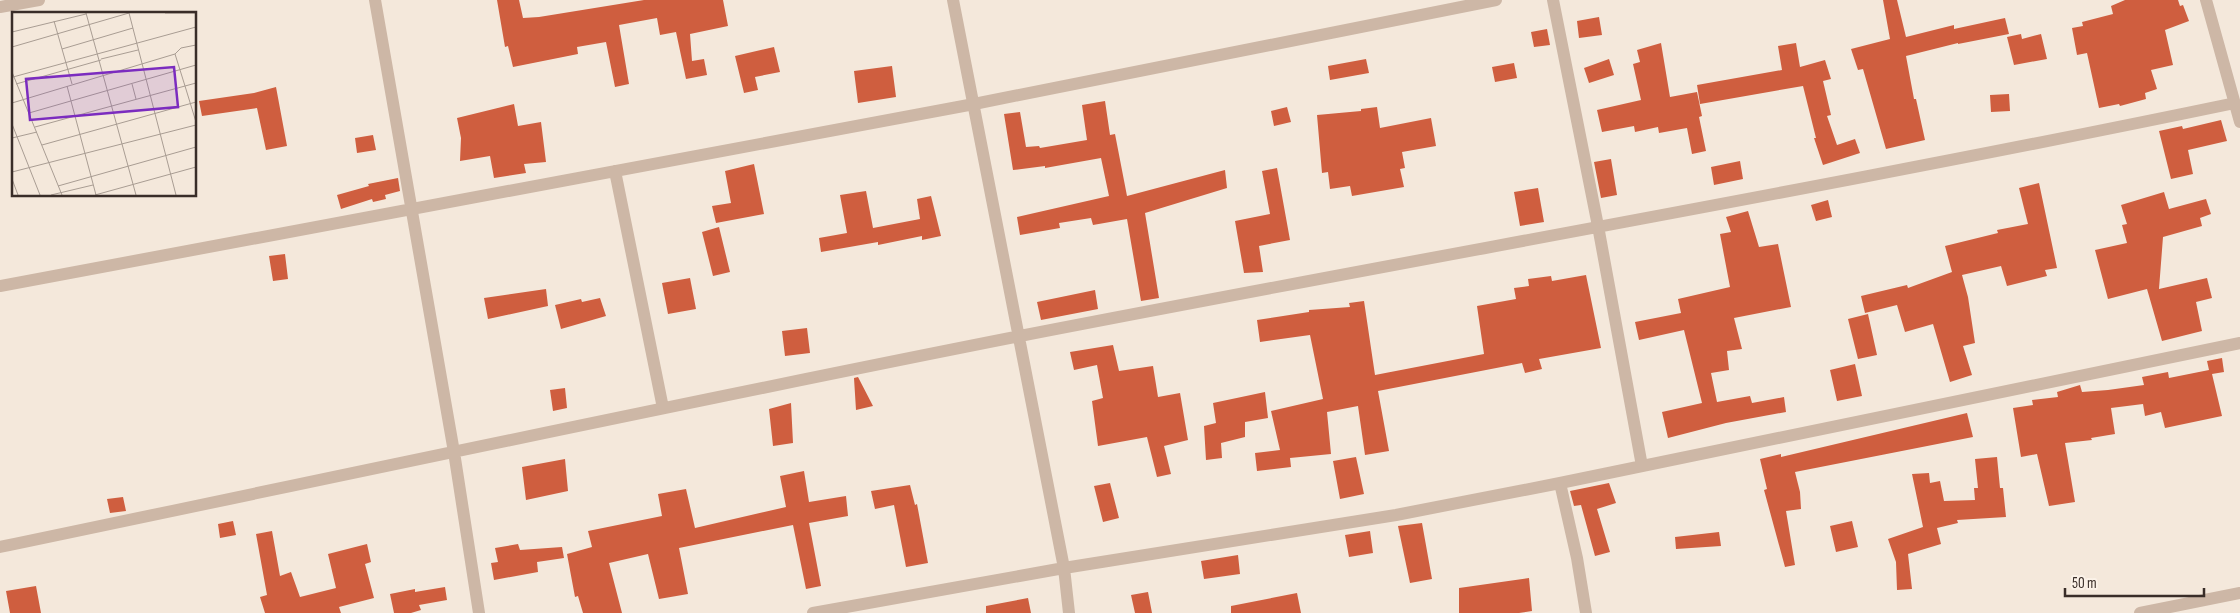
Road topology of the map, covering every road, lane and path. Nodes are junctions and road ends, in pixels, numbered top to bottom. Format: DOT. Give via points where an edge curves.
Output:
graph roads {
  1 [pos="39,0"];
  2 [pos="376,0"];
  3 [pos="953,0"];
  4 [pos="1496,0"];
  5 [pos="1553,0"];
  6 [pos="2206,0"];
  7 [pos="0,7"];
  8 [pos="2235,103"];
  9 [pos="974,104"];
  10 [pos="2240,122"];
  11 [pos="616,171"];
  12 [pos="412,210"];
  13 [pos="1598,226"];
  14 [pos="0,286"];
  15 [pos="1020,336"];
  16 [pos="2240,343"];
  17 [pos="663,408"];
  18 [pos="454,452"];
  19 [pos="1642,466"];
  20 [pos="1560,483"];
  21 [pos="0,547"];
  22 [pos="1064,568"];
  23 [pos="2240,594"];
  24 [pos="479,613"];
  25 [pos="814,613"];
  26 [pos="1069,613"];
  27 [pos="1586,613"];
  28 [pos="2140,613"];
  1 -- 7 [label="street"];
  2 -- 12 [label="street"];
  3 -- 9 [label="street"];
  4 -- 9 [label="street"];
  5 -- 13 [label="street"];
  6 -- 8 [label="street"];
  8 -- 10 [label="street"];
  8 -- 13 [label="street" via="2001,152"];
  9 -- 11 [label="street"];
  9 -- 15 [label="street"];
  11 -- 12 [label="street"];
  11 -- 17 [label="street"];
  12 -- 14 [label="street"];
  12 -- 18 [label="street"];
  13 -- 15 [label="street"];
  13 -- 19 [label="street"];
  15 -- 17 [label="street"];
  15 -- 22 [label="street"];
  16 -- 19 [label="street"];
  17 -- 18 [label="street"];
  18 -- 21 [label="street"];
  18 -- 24 [label="street"];
  19 -- 20 [label="street"];
  20 -- 22 [label="street" via="1396,515"];
  20 -- 27 [label="street"];
  22 -- 25 [label="street"];
  22 -- 26 [label="street"];
  23 -- 28 [label="street"];
}
